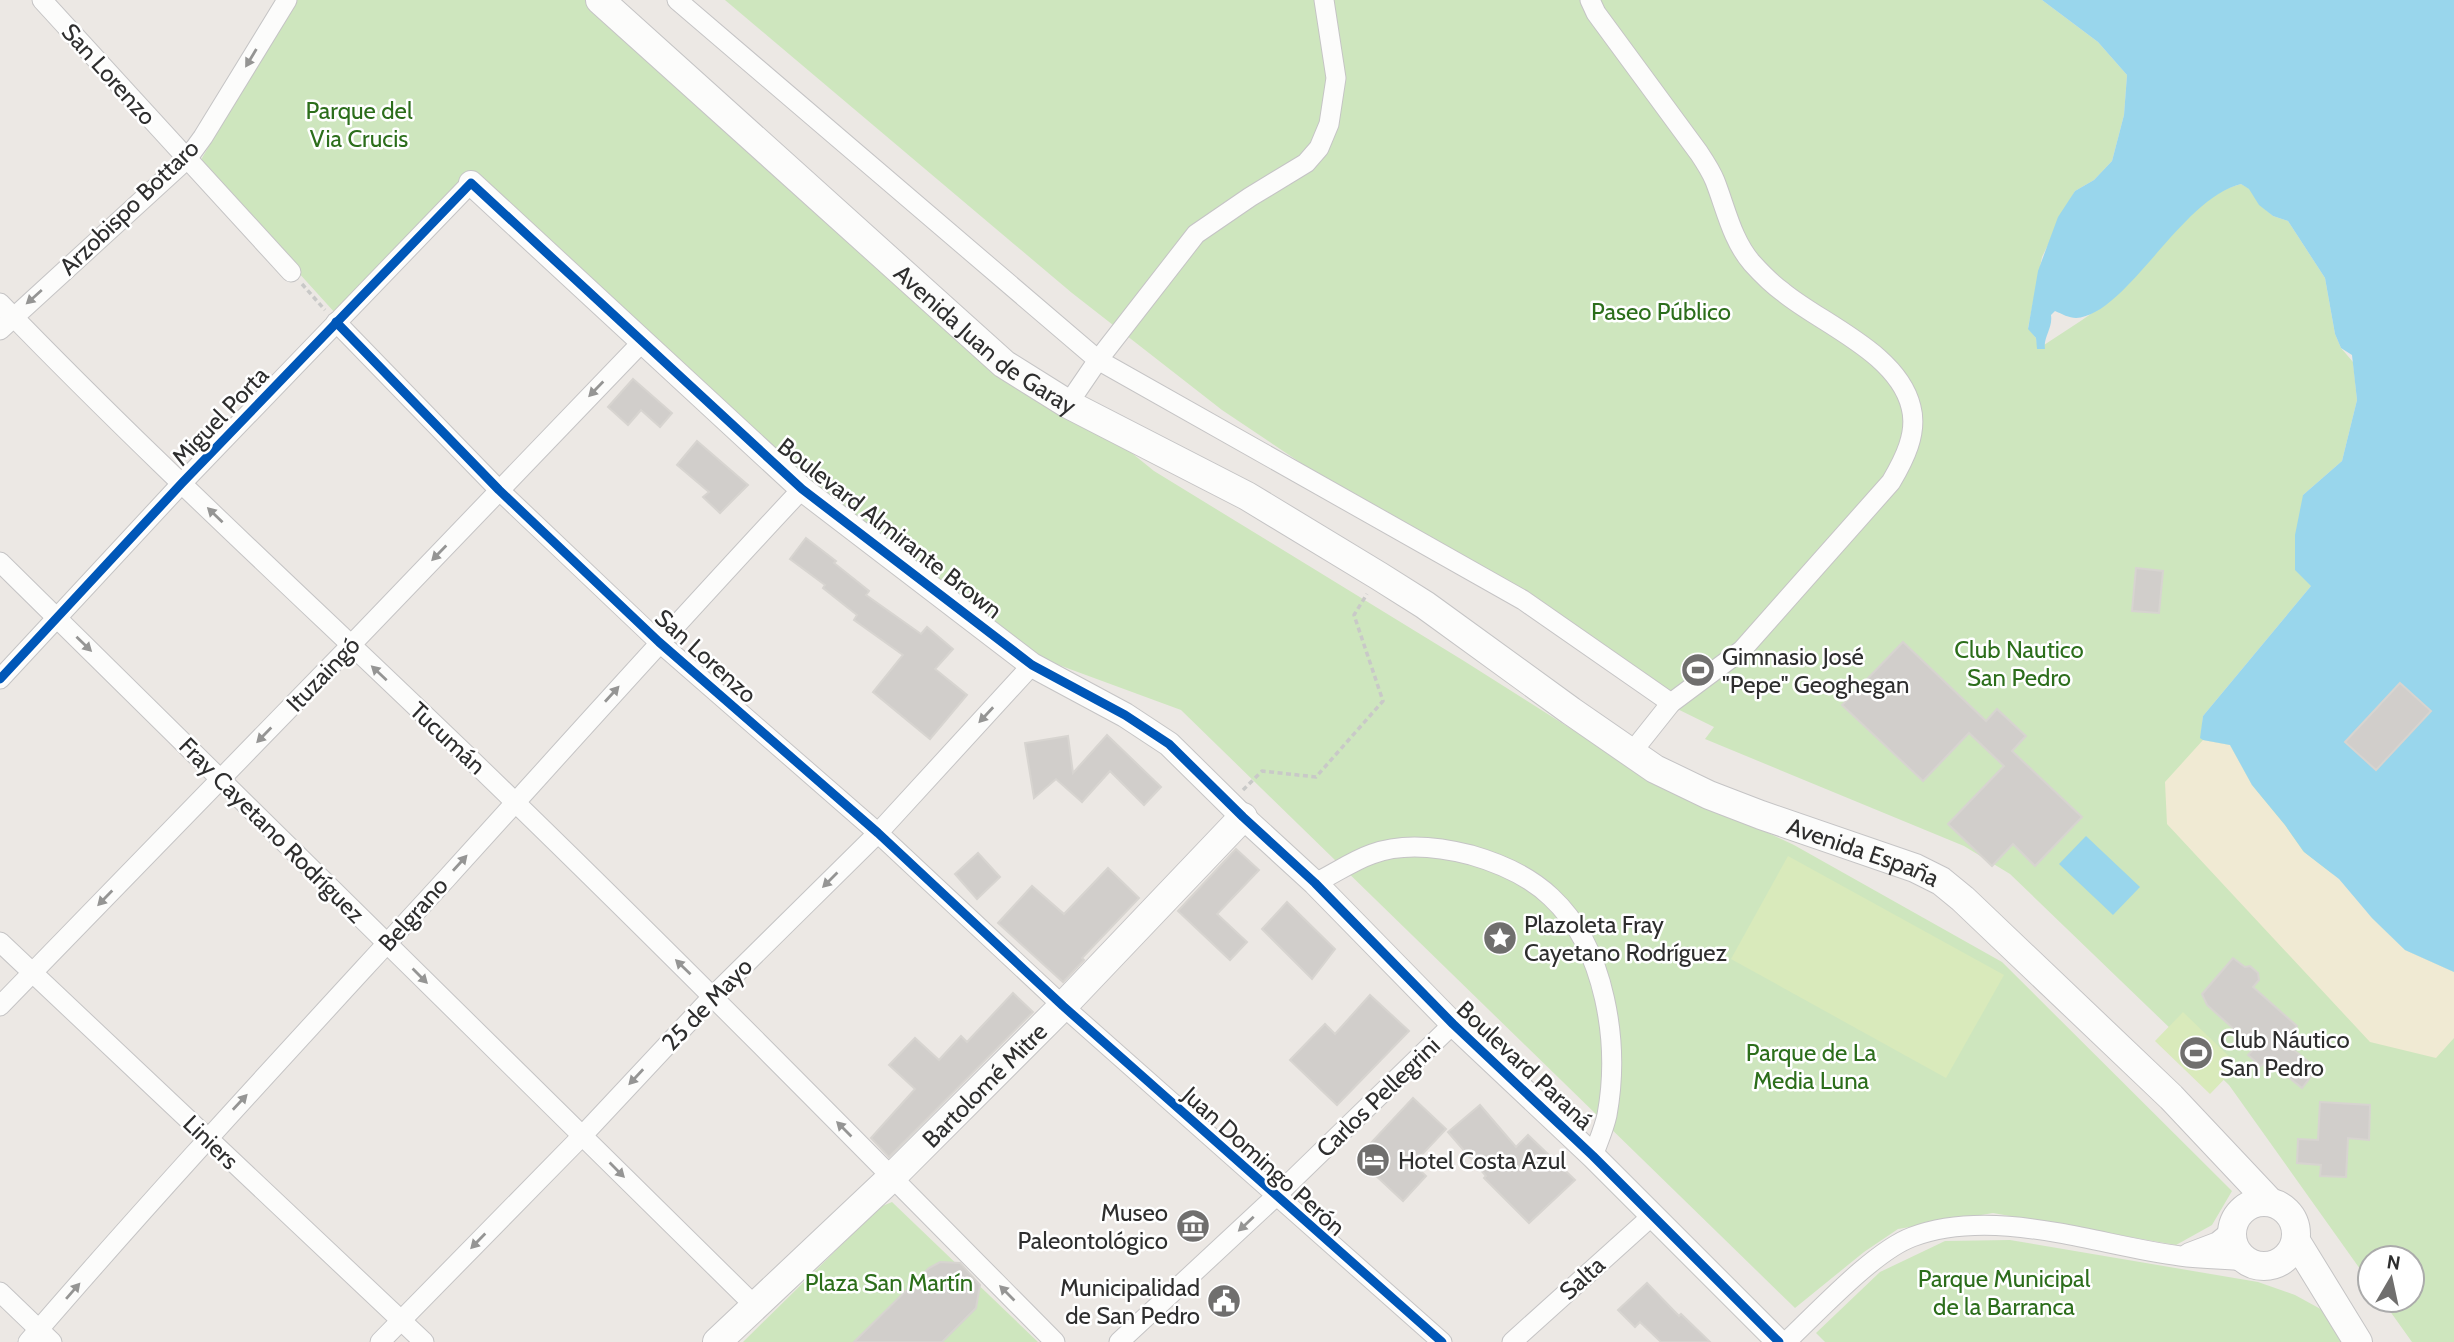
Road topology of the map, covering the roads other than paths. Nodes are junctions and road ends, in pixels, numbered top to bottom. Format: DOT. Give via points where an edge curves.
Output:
graph roads {
  1 [pos="41,0"];
  2 [pos="286,0"];
  3 [pos="677,0"];
  4 [pos="1324,0"];
  5 [pos="1590,0"];
  6 [pos="612,3"];
  7 [pos="187,159"];
  8 [pos="471,183"];
  9 [pos="291,272"];
  10 [pos="4,316"];
  11 [pos="336,322"];
  12 [pos="644,340"];
  13 [pos="1098,360"];
  14 [pos="1068,404"];
  15 [pos="182,483"];
  16 [pos="802,489"];
  17 [pos="499,490"];
  18 [pos="0,562"];
  19 [pos="1425,605"];
  20 [pos="57,619"];
  21 [pos="659,642"];
  22 [pos="350,646"];
  23 [pos="1032,665"];
  24 [pos="0,679"];
  25 [pos="1671,703"];
  26 [pos="1632,752"];
  27 [pos="221,779"];
  28 [pos="515,802"];
  29 [pos="1236,810"];
  30 [pos="878,833"];
  31 [pos="1315,883"];
  32 [pos="0,942"];
  33 [pos="387,943"];
  34 [pos="33,972"];
  35 [pos="713,996"];
  36 [pos="0,1006"];
  37 [pos="1063,1006"];
  38 [pos="1453,1024"];
  39 [pos="582,1136"];
  40 [pos="207,1138"];
  41 [pos="1593,1156"];
  42 [pos="892,1177"];
  43 [pos="1275,1197"];
  44 [pos="2260,1203"];
  45 [pos="1653,1215"];
  46 [pos="2232,1229"];
  47 [pos="2296,1241"];
  48 [pos="2180,1256"];
  49 [pos="2249,1261"];
  50 [pos="2276,1263"];
  51 [pos="0,1292"];
  52 [pos="2333,1303"];
  53 [pos="754,1305"];
  54 [pos="400,1321"];
  55 [pos="39,1338"];
  56 [pos="380,1342"];
  57 [pos="424,1342"];
  58 [pos="717,1342"];
  59 [pos="1055,1342"];
  60 [pos="1119,1342"];
  61 [pos="1441,1342"];
  62 [pos="1512,1342"];
  63 [pos="1779,1342"];
  64 [pos="1786,1342"];
  65 [pos="2358,1342"];
  1 -- 7 [label="street, San Lorenzo"];
  2 -- 7 [label="street, Arzobispo Bottaro, one-way"];
  3 -- 13 [label="street"];
  4 -- 13 [label="street" via="1336,78 1329,124 1319,148 1306,163 1196,234"];
  5 -- 25 [label="street" via="1714,177 1738,245 1782,292 1874,354 1900,381 1912,408 1911,435 1891,482 1742,650"];
  6 -- 14 [label="main road, Avenida Juan de Garay" via="1004,364"];
  7 -- 9 [label="street, San Lorenzo"];
  7 -- 10 [label="street, Arzobispo Bottaro, one-way"];
  8 -- 11 [label="street, Miguel Porta"];
  8 -- 12 [label="street, Boulevard Almirante Brown"];
  10 -- 15 [label="street, Tucumán"];
  11 -- 15 [label="street, Miguel Porta"];
  11 -- 17 [label="street, San Lorenzo"];
  12 -- 16 [label="street, Boulevard Almirante Brown"];
  12 -- 17 [label="street, Ituzaingó, one-way"];
  13 -- 14 [label="street"];
  13 -- 25 [label="street" via="1523,600"];
  14 -- 19 [label="main road, Avenida Juan de Garay" via="1247,496"];
  15 -- 20 [label="street, Miguel Porta"];
  22 -- 15 [label="street, Tucumán, one-way"];
  16 -- 21 [label="street, Belgrano"];
  16 -- 23 [label="street, Boulevard Almirante Brown"];
  17 -- 21 [label="street, San Lorenzo"];
  17 -- 22 [label="street, Ituzaingó, one-way"];
  18 -- 20 [label="street, Fray Cayetano Rodríguez"];
  19 -- 26 [label="main road, Avenida España"];
  20 -- 24 [label="street, Miguel Porta"];
  20 -- 27 [label="street, Fray Cayetano Rodríguez, one-way"];
  28 -- 21 [label="street, Belgrano, one-way"];
  21 -- 30 [label="street, San Lorenzo"];
  22 -- 27 [label="street, Ituzaingó, one-way"];
  28 -- 22 [label="street, Tucumán, one-way"];
  23 -- 29 [label="street, Boulevard Almirante Brown" via="1152,731"];
  23 -- 30 [label="street, 25 de Mayo, one-way"];
  25 -- 26 [label="street"];
  26 -- 44 [label="main road, Avenida España" via="1709,795 1892,859 1941,881 2171,1097 2245,1176"];
  27 -- 33 [label="street, Fray Cayetano Rodríguez"];
  27 -- 34 [label="street, Ituzaingó, one-way"];
  33 -- 28 [label="street, Belgrano, one-way"];
  35 -- 28 [label="street, Tucumán, one-way"];
  29 -- 31 [label="street, Boulevard Paraná"];
  29 -- 37 [label="main road, Bartolomé Mitre"];
  30 -- 35 [label="street, 25 de Mayo, one-way"];
  30 -- 37 [label="street, San Lorenzo"];
  31 -- 38 [label="street, Boulevard Paraná"];
  31 -- 41 [label="street" via="1372,854 1407,846 1449,849 1491,860 1551,896 1595,962 1608,1019 1611,1082 1606,1118"];
  32 -- 34 [label="street, Liniers"];
  33 -- 39 [label="street, Fray Cayetano Rodríguez, one-way"];
  40 -- 33 [label="street, Belgrano, one-way"];
  34 -- 36 [label="street, Ituzaingó"];
  34 -- 40 [label="street, Liniers"];
  35 -- 39 [label="street, 25 de Mayo, one-way"];
  42 -- 35 [label="street, Tucumán, one-way"];
  37 -- 42 [label="main road, Bartolomé Mitre"];
  37 -- 43 [label="street, Juan Domingo Perón"];
  38 -- 41 [label="street, Boulevard Paraná"];
  38 -- 43 [label="street, Carlos Pellegrini"];
  39 -- 53 [label="street, Fray Cayetano Rodríguez, one-way"];
  39 -- 54 [label="street, 25 de Mayo, one-way"];
  40 -- 54 [label="street, Liniers"];
  55 -- 40 [label="street, Belgrano, one-way"];
  41 -- 45 [label="street, Boulevard Paraná"];
  42 -- 53 [label="main road, Bartolomé Mitre"];
  59 -- 42 [label="street, Tucumán, one-way"];
  43 -- 60 [label="street, Carlos Pellegrini, one-way"];
  43 -- 61 [label="street, Juan Domingo Perón"];
  44 -- 46 [label="main road" via="2241,1212"];
  44 -- 47 [label="main road, Avenida España" via="2288,1212"];
  45 -- 62 [label="street, Salta"];
  45 -- 63 [label="street, Boulevard Paraná"];
  46 -- 48 [label="street" via="2217,1242"];
  46 -- 49 [label="main road" via="2236,1248"];
  47 -- 50 [label="main road"];
  47 -- 52 [label="main road, Avenida España"];
  48 -- 49 [label="street"];
  48 -- 64 [label="street" via="2017,1227 1937,1230 1911,1237 1877,1259"];
  49 -- 50 [label="main road, Avenida España"];
  50 -- 52 [label="main road, Avenida España"];
  51 -- 55 [label="street"];
  52 -- 65 [label="main road, Avenida España"];
  53 -- 58 [label="main road, Bartolomé Mitre"];
  54 -- 56 [label="street, 25 de Mayo"];
  54 -- 57 [label="street, Liniers"];
}
